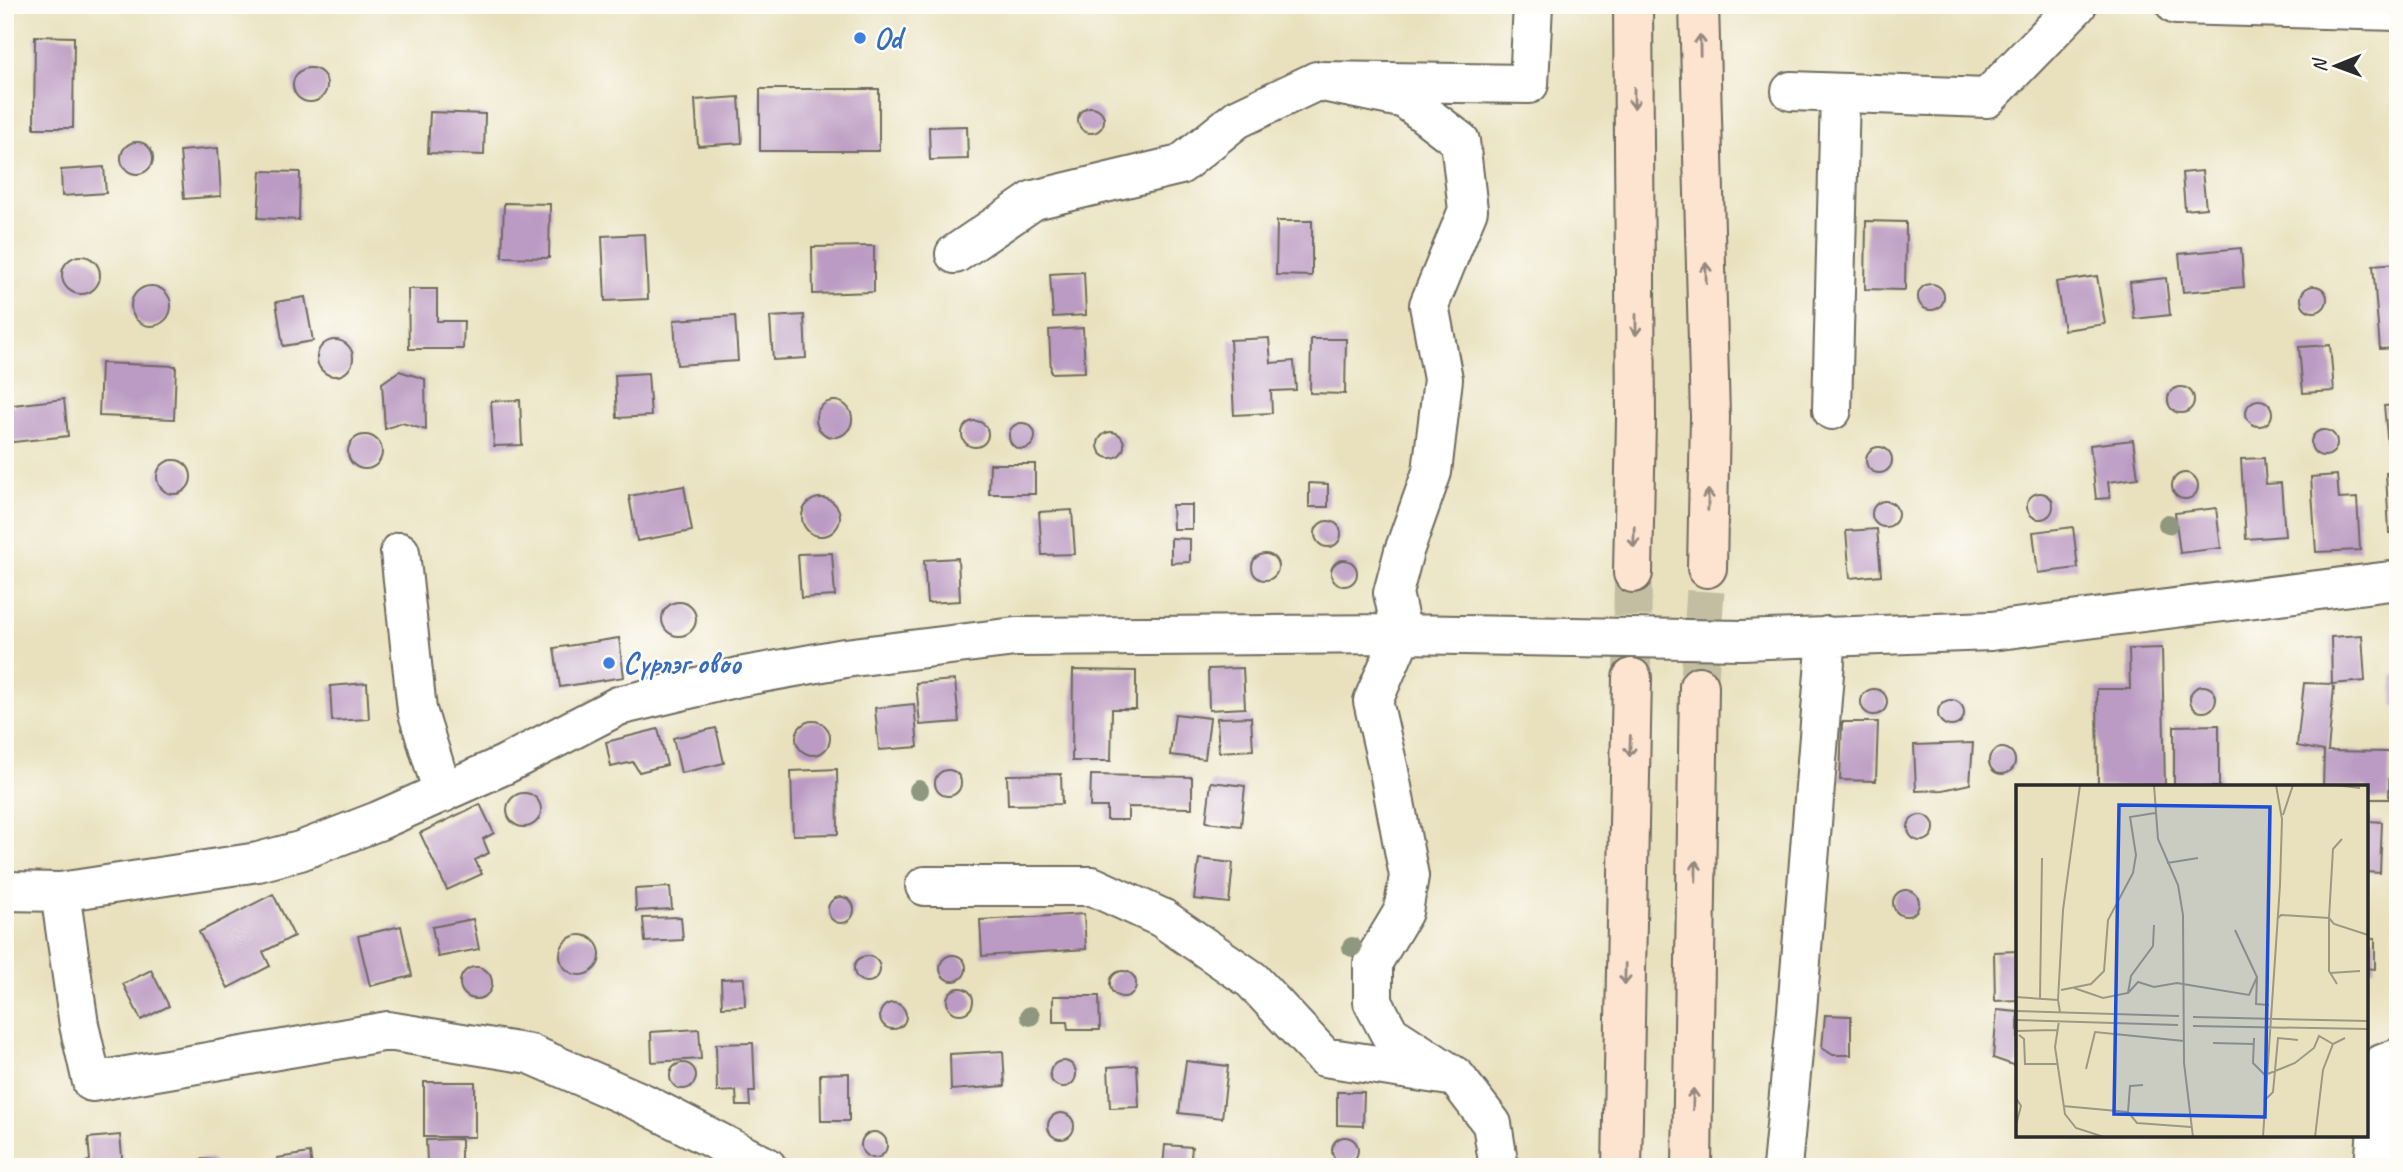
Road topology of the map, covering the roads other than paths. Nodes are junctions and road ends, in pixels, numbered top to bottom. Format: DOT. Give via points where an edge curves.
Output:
graph roads {
  1 [pos="1533,5"];
  2 [pos="1633,5"];
  3 [pos="1699,5"];
  4 [pos="2077,5"];
  5 [pos="2176,5"];
  6 [pos="2279,7"];
  7 [pos="2398,11"];
  8 [pos="1317,81"];
  9 [pos="1791,91"];
  10 [pos="1840,93"];
  11 [pos="955,254"];
  12 [pos="1832,410"];
  13 [pos="400,552"];
  14 [pos="1707,568"];
  15 [pos="1633,573"];
  16 [pos="2398,580"];
  17 [pos="1402,634"];
  18 [pos="1827,636"];
  19 [pos="1632,678"];
  20 [pos="1699,686"];
  21 [pos="443,793"];
  22 [pos="925,886"];
  23 [pos="5,891"];
  24 [pos="60,892"];
  25 [pos="2382,1062"];
  26 [pos="1456,1077"];
  27 [pos="767,1167"];
  28 [pos="1499,1167"];
  29 [pos="1622,1167"];
  30 [pos="1692,1167"];
  31 [pos="1782,1167"];
  32 [pos="2374,1167"];
  1 -- 8 [label="street" via="1528,84"];
  2 -- 15 [label="main road, one-way"];
  14 -- 3 [label="main road, one-way" via="1710,417"];
  4 -- 10 [label="street" via="1987,98"];
  5 -- 6 [label="street"];
  6 -- 7 [label="street"];
  8 -- 11 [label="street" via="1237,119 1180,165 1034,200"];
  8 -- 17 [label="street" via="1405,99 1460,142 1468,210 1429,305 1443,379 1432,471 1393,593"];
  9 -- 10 [label="street"];
  10 -- 12 [label="street"];
  13 -- 21 [label="street" via="417,710"];
  16 -- 18 [label="street" via="1991,631"];
  17 -- 18 [label="street" via="1742,640"];
  17 -- 21 [label="street" via="1014,638 845,658 618,706"];
  17 -- 26 [label="street" via="1373,701 1409,876 1403,912 1373,962 1373,1002 1390,1034"];
  18 -- 31 [label="street"];
  19 -- 29 [label="main road, one-way"];
  30 -- 20 [label="main road, one-way"];
  21 -- 24 [label="street" via="289,854"];
  22 -- 26 [label="street" via="1092,886 1162,918 1252,980 1324,1057"];
  23 -- 24 [label="street"];
  24 -- 27 [label="street" via="92,1082 388,1031 530,1054 643,1103"];
  25 -- 32 [label="street"];
  26 -- 28 [label="street" via="1492,1124"];
}
